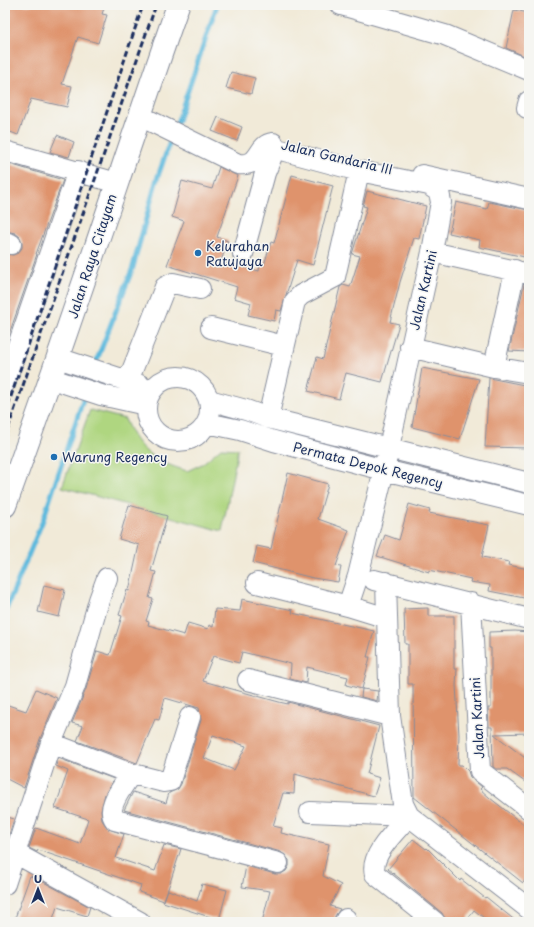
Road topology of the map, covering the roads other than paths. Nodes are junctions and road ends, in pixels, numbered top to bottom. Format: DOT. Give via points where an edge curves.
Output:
graph roads {
  1 [pos="178,5"];
  2 [pos="341,5"];
  3 [pos="529,70"];
  4 [pos="140,116"];
  5 [pos="5,151"];
  6 [pos="78,171"];
  7 [pos="359,171"];
  8 [pos="116,183"];
  9 [pos="529,199"];
  10 [pos="432,252"];
  11 [pos="243,254"];
  12 [pos="522,272"];
  13 [pos="200,289"];
  14 [pos="211,328"];
  15 [pos="284,346"];
  16 [pos="410,347"];
  17 [pos="67,361"];
  18 [pos="494,367"];
  19 [pos="529,373"];
  20 [pos="128,381"];
  21 [pos="60,382"];
  22 [pos="5,383"];
  23 [pos="150,397"];
  24 [pos="209,400"];
  25 [pos="268,418"];
  26 [pos="207,422"];
  27 [pos="389,448"];
  28 [pos="384,470"];
  29 [pos="529,483"];
  30 [pos="529,505"];
  31 [pos="5,506"];
  32 [pos="358,576"];
  33 [pos="107,578"];
  34 [pos="386,582"];
  35 [pos="257,583"];
  36 [pos="471,603"];
  37 [pos="348,606"];
  38 [pos="387,618"];
  39 [pos="529,620"];
  40 [pos="248,680"];
  41 [pos="390,716"];
  42 [pos="190,717"];
  43 [pos="51,743"];
  44 [pos="129,773"];
  45 [pos="529,809"];
  46 [pos="310,812"];
  47 [pos="409,816"];
  48 [pos="10,851"];
  49 [pos="278,863"];
  50 [pos="5,884"];
  51 [pos="529,910"];
  52 [pos="140,922"];
  53 [pos="435,922"];
  1 -- 4 [label="main road, Jalan Raya Citayam"];
  2 -- 3 [label="street" via="445,35"];
  4 -- 8 [label="main road, Jalan Raya Citayam"];
  4 -- 9 [label="street, Jalan Gandaria III" via="238,164 254,162 266,146 275,142"];
  5 -- 6 [label="street"];
  6 -- 8 [label="street"];
  6 -- 22 [label="street"];
  7 -- 10 [label="street, Jalan Kartini" via="429,185 439,192 441,202"];
  7 -- 11 [label="street, Jalan Kartini" via="281,150 274,151 265,173"];
  7 -- 15 [label="street" via="335,278 300,295 294,301"];
  8 -- 17 [label="main road, Jalan Raya Citayam"];
  10 -- 12 [label="street"];
  10 -- 16 [label="street, Jalan Kartini"];
  12 -- 18 [label="street"];
  13 -- 20 [label="street" via="173,283 165,287"];
  14 -- 15 [label="street"];
  15 -- 25 [label="street"];
  16 -- 18 [label="street"];
  16 -- 27 [label="street, Jalan Kartini"];
  17 -- 20 [label="street"];
  17 -- 21 [label="main road, Jalan Raya Citayam"];
  18 -- 19 [label="street"];
  20 -- 23 [label="street"];
  21 -- 23 [label="street" via="101,395"];
  21 -- 31 [label="main road, Jalan Raya Citayam"];
  23 -- 24 [label="street" via="161,382 180,378 190,380 201,388"];
  23 -- 26 [label="street" via="147,415 150,424 164,438 179,441 194,437 202,431"];
  24 -- 25 [label="street, Permata Depok Regency"];
  24 -- 26 [label="street"];
  25 -- 27 [label="street, Permata Depok Regency"];
  26 -- 28 [label="street, Permata Depok Regency"];
  27 -- 28 [label="street, Jalan Kartini"];
  27 -- 29 [label="street, Permata Depok Regency"];
  28 -- 30 [label="street, Permata Depok Regency"];
  28 -- 32 [label="street, Jalan Kartini"];
  32 -- 34 [label="street"];
  32 -- 37 [label="street"];
  33 -- 43 [label="street" via="75,686"];
  34 -- 36 [label="street"];
  34 -- 38 [label="street"];
  35 -- 37 [label="street"];
  36 -- 39 [label="street"];
  36 -- 45 [label="street, Jalan Kartini" via="480,771"];
  37 -- 38 [label="street"];
  38 -- 41 [label="street"];
  40 -- 41 [label="street"];
  41 -- 47 [label="street" via="403,804"];
  42 -- 44 [label="street" via="170,781 164,782"];
  43 -- 44 [label="street"];
  43 -- 48 [label="street"];
  44 -- 49 [label="street" via="111,808 114,820"];
  46 -- 47 [label="street"];
  47 -- 51 [label="street"];
  47 -- 53 [label="street" via="377,854 373,867 375,874"];
  48 -- 50 [label="street"];
  48 -- 52 [label="street"];
}
